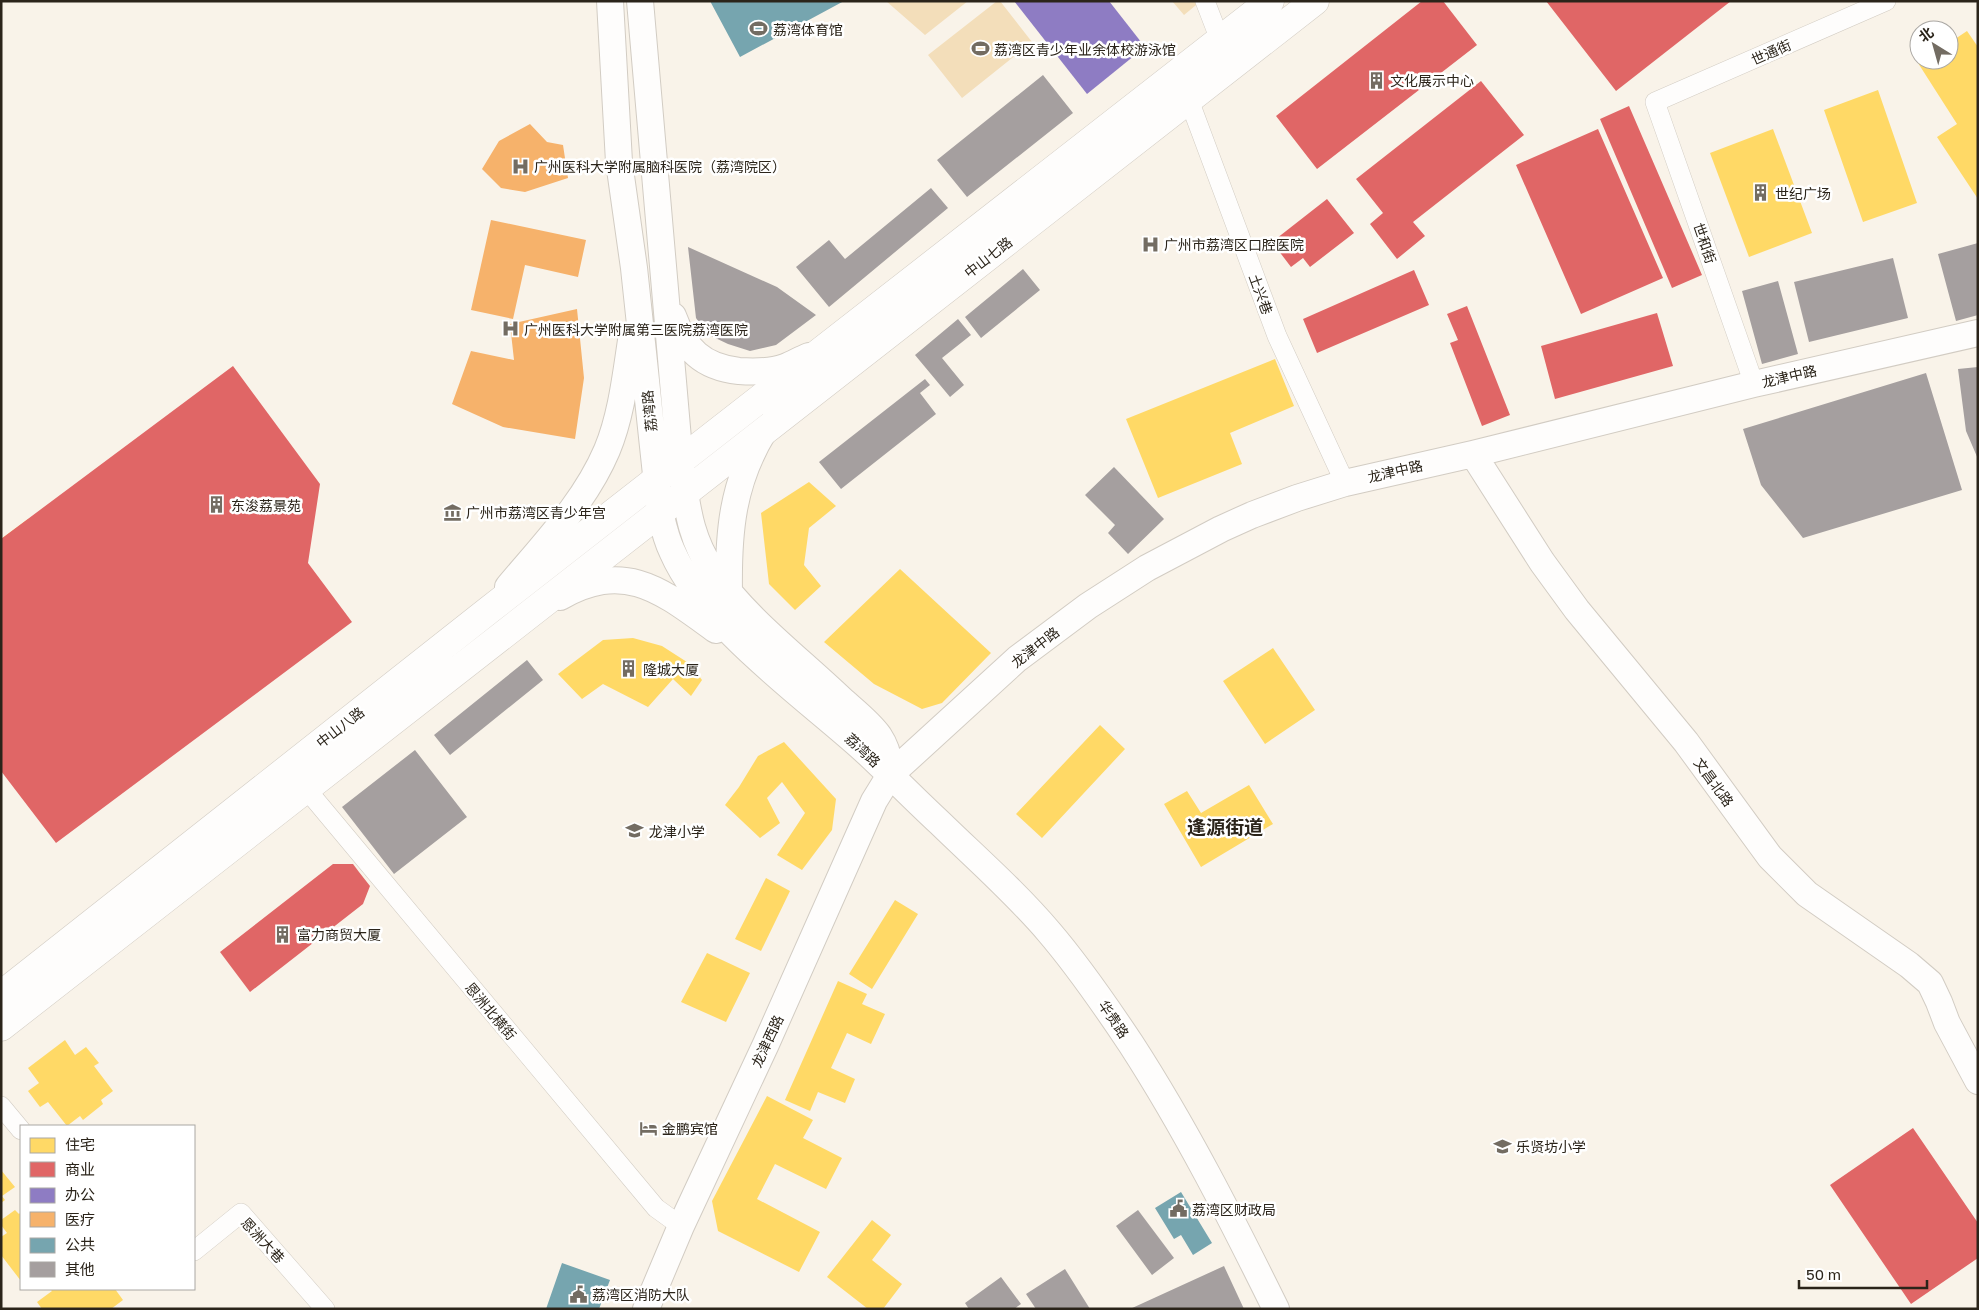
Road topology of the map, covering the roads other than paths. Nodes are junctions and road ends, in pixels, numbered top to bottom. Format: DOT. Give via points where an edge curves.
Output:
graph roads {
  1 [pos="610,1"];
  2 [pos="640,1"];
  3 [pos="1205,1"];
  4 [pos="1270,1"];
  5 [pos="1315,1"];
  6 [pos="1886,1"];
  7 [pos="1220,40"];
  8 [pos="1189,100"];
  9 [pos="1656,102"];
  10 [pos="634,268"];
  11 [pos="666,299"];
  12 [pos="1978,332"];
  13 [pos="828,347"];
  14 [pos="1754,384"];
  15 [pos="765,429"];
  16 [pos="1474,454"];
  17 [pos="680,462"];
  18 [pos="656,480"];
  19 [pos="1346,483"];
  20 [pos="686,492"];
  21 [pos="660,512"];
  22 [pos="729,593"];
  23 [pos="489,610"];
  24 [pos="524,620"];
  25 [pos="765,664"];
  26 [pos="890,775"];
  27 [pos="307,790"];
  28 [pos="1,995"];
  29 [pos="1,1027"];
  30 [pos="1978,1081"];
  31 [pos="1,1106"];
  32 [pos="20,1129"];
  33 [pos="681,1226"];
  34 [pos="195,1250"];
  35 [pos="325,1309"];
  36 [pos="646,1309"];
  37 [pos="1276,1309"];
  1 -- 10 [label="main road, 荔湾路" via="620,162"];
  2 -- 11 [label="main road, 荔湾路"];
  3 -- 7 [label="street"];
  4 -- 7 [label="main road, 中山七路"];
  5 -- 8 [label="main road, 中山七路"];
  6 -- 9 [label="street, 世通街"];
  7 -- 13 [label="main road, 中山七路"];
  8 -- 15 [label="main road, 中山七路"];
  8 -- 19 [label="street, 土兴巷" via="1277,336"];
  9 -- 14 [label="street, 世和街"];
  10 -- 18 [label="main road, 荔湾路"];
  10 -- 23 [label="main road" via="632,335 619,410 607,449 574,507"];
  11 -- 13 [label="main road" via="690,348 708,363 728,370 768,371"];
  11 -- 17 [label="main road, 荔湾路"];
  12 -- 14 [label="main road, 龙津中路"];
  13 -- 17 [label="main road, 中山七路"];
  14 -- 16 [label="main road, 龙津中路"];
  15 -- 20 [label="main road, 中山七路"];
  15 -- 22 [label="main road" via="746,464 736,497 729,537"];
  16 -- 19 [label="main road, 龙津中路"];
  16 -- 30 [label="main road, 文昌北路" via="1576,610 1686,742 1770,857 1807,894 1930,983"];
  17 -- 18 [label="main road, 中山八路"];
  17 -- 20 [label="main road, 荔湾路"];
  18 -- 21 [label="main road, 荔湾路"];
  18 -- 23 [label="main road, 中山八路"];
  19 -- 26 [label="main road, 龙津中路" via="1252,515 1147,568 1088,606 1017,659"];
  20 -- 21 [label="main road, 中山七路"];
  20 -- 22 [label="main road, 荔湾路" via="694,536 711,569"];
  21 -- 24 [label="main road, 中山八路"];
  21 -- 25 [label="main road, 荔湾路" via="671,550 683,571 708,607"];
  22 -- 26 [label="main road, 荔湾路" via="878,734 890,758"];
  23 -- 28 [label="main road, 中山八路"];
  24 -- 25 [label="main road" via="572,590 591,583 634,582 671,597"];
  24 -- 27 [label="main road, 中山八路"];
  25 -- 26 [label="main road, 荔湾路"];
  26 -- 33 [label="main road, 龙津西路" via="874,801"];
  26 -- 37 [label="main road, 华贵路" via="1022,902 1081,972 1172,1110 1227,1209"];
  27 -- 29 [label="main road, 中山八路"];
  27 -- 33 [label="street, 恩洲北横街" via="656,1208"];
  31 -- 32 [label="street"];
  33 -- 36 [label="main road, 龙津西路"];
  34 -- 35 [label="street, 恩洲大巷" via="241,1213"];
}
